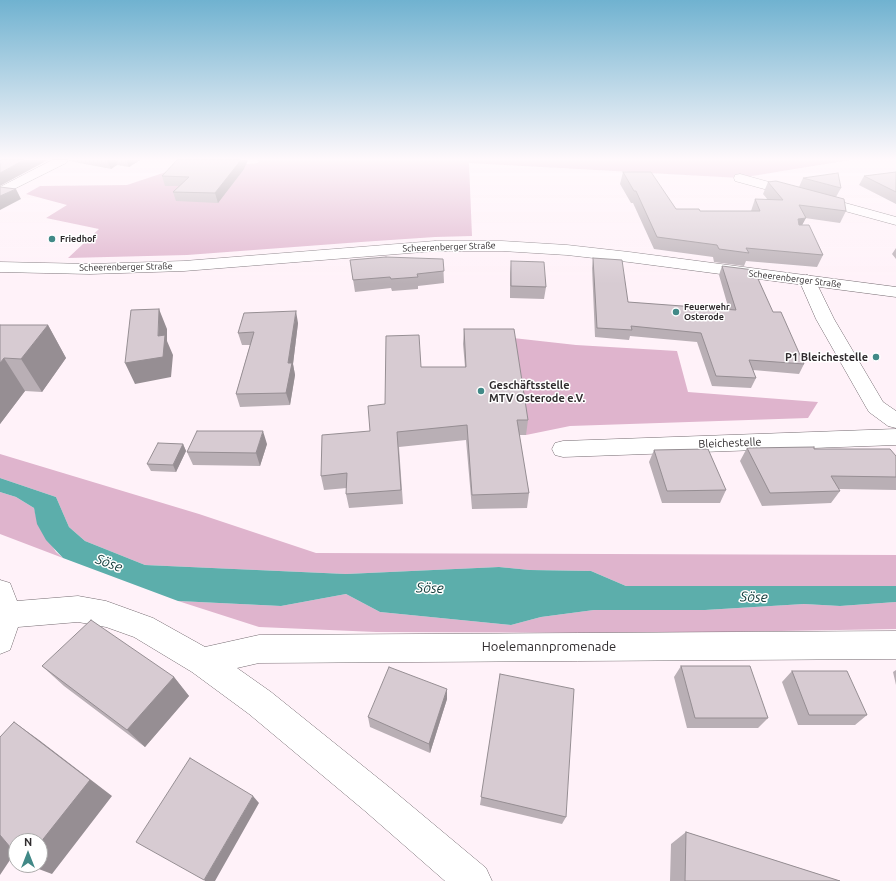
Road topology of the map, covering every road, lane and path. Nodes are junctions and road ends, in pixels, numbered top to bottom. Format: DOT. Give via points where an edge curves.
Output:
graph roads {
  1 [pos="824,201"];
  2 [pos="896,221"];
  3 [pos="0,267"];
  4 [pos="807,280"];
  5 [pos="896,292"];
  6 [pos="896,421"];
  7 [pos="896,437"];
  8 [pos="563,449"];
  9 [pos="2,616"];
  10 [pos="896,645"];
  11 [pos="203,662"];
  12 [pos="473,881"];
  1 -- 2 [label="street"];
  3 -- 4 [label="street, Scheerenberger Straße" via="90,269 184,266 435,246 502,246 568,250"];
  4 -- 5 [label="street, Scheerenberger Straße"];
  4 -- 6 [label="street" via="824,319 876,407"];
  7 -- 8 [label="street, Bleichestelle"];
  9 -- 11 [label="street" via="78,609 106,614 143,627"];
  10 -- 11 [label="street, Hoelemannpromenade" via="259,649"];
  11 -- 12 [label="street" via="266,708"];
}
